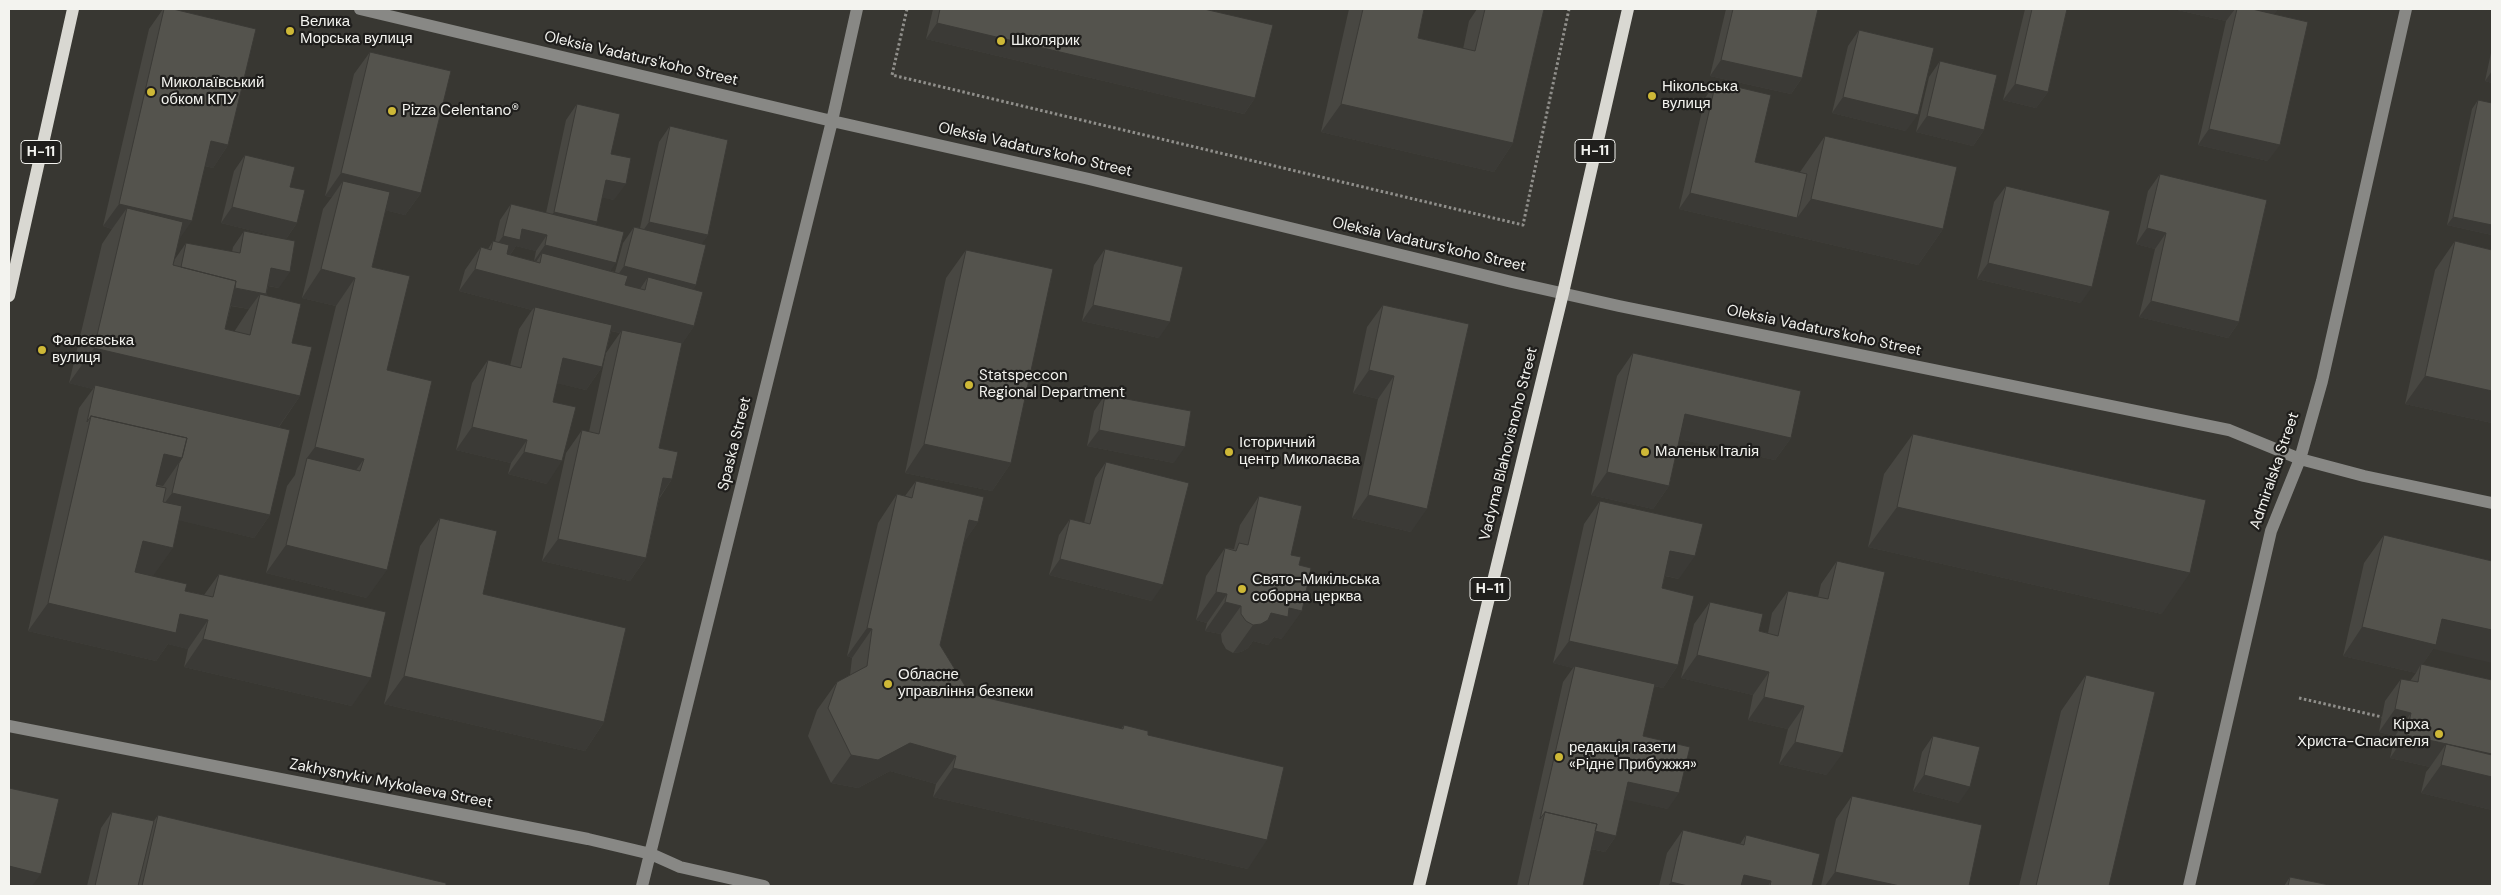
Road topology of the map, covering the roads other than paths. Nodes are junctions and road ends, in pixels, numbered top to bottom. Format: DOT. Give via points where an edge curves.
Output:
graph roads {
  1 [pos="73,9"];
  2 [pos="360,9"];
  3 [pos="857,9"];
  4 [pos="1628,9"];
  5 [pos="2406,9"];
  6 [pos="832,121"];
  7 [pos="1562,293"];
  8 [pos="9,296"];
  9 [pos="2300,459"];
  10 [pos="2492,503"];
  11 [pos="9,726"];
  12 [pos="650,854"];
  13 [pos="642,886"];
  14 [pos="764,886"];
  15 [pos="1419,886"];
  16 [pos="2189,886"];
  1 -- 8 [label="main road, Н-11"];
  2 -- 6 [label="street, Oleksia Vadaturs'koho Street"];
  3 -- 6 [label="street, Spaska Street"];
  4 -- 7 [label="main road, Vadyma Blahovisnoho Street / Н-11"];
  5 -- 9 [label="street, Admiralska Street" via="2322,381"];
  6 -- 7 [label="street, Oleksia Vadaturs'koho Street"];
  6 -- 12 [label="street, Spaska Street"];
  7 -- 9 [label="street, Oleksia Vadaturs'koho Street" via="2229,430"];
  7 -- 15 [label="main road, Vadyma Blahovisnoho Street / Н-11"];
  9 -- 10 [label="street, Oleksia Vadaturs'koho Street"];
  9 -- 16 [label="street, Admiralska Street" via="2270,531"];
  11 -- 12 [label="street, Zakhysnykiv Mykolaeva Street" via="588,839"];
  12 -- 13 [label="street, Spaska Street"];
  12 -- 14 [label="street, Zakhysnykiv Mykolaeva Street" via="680,867"];
}
